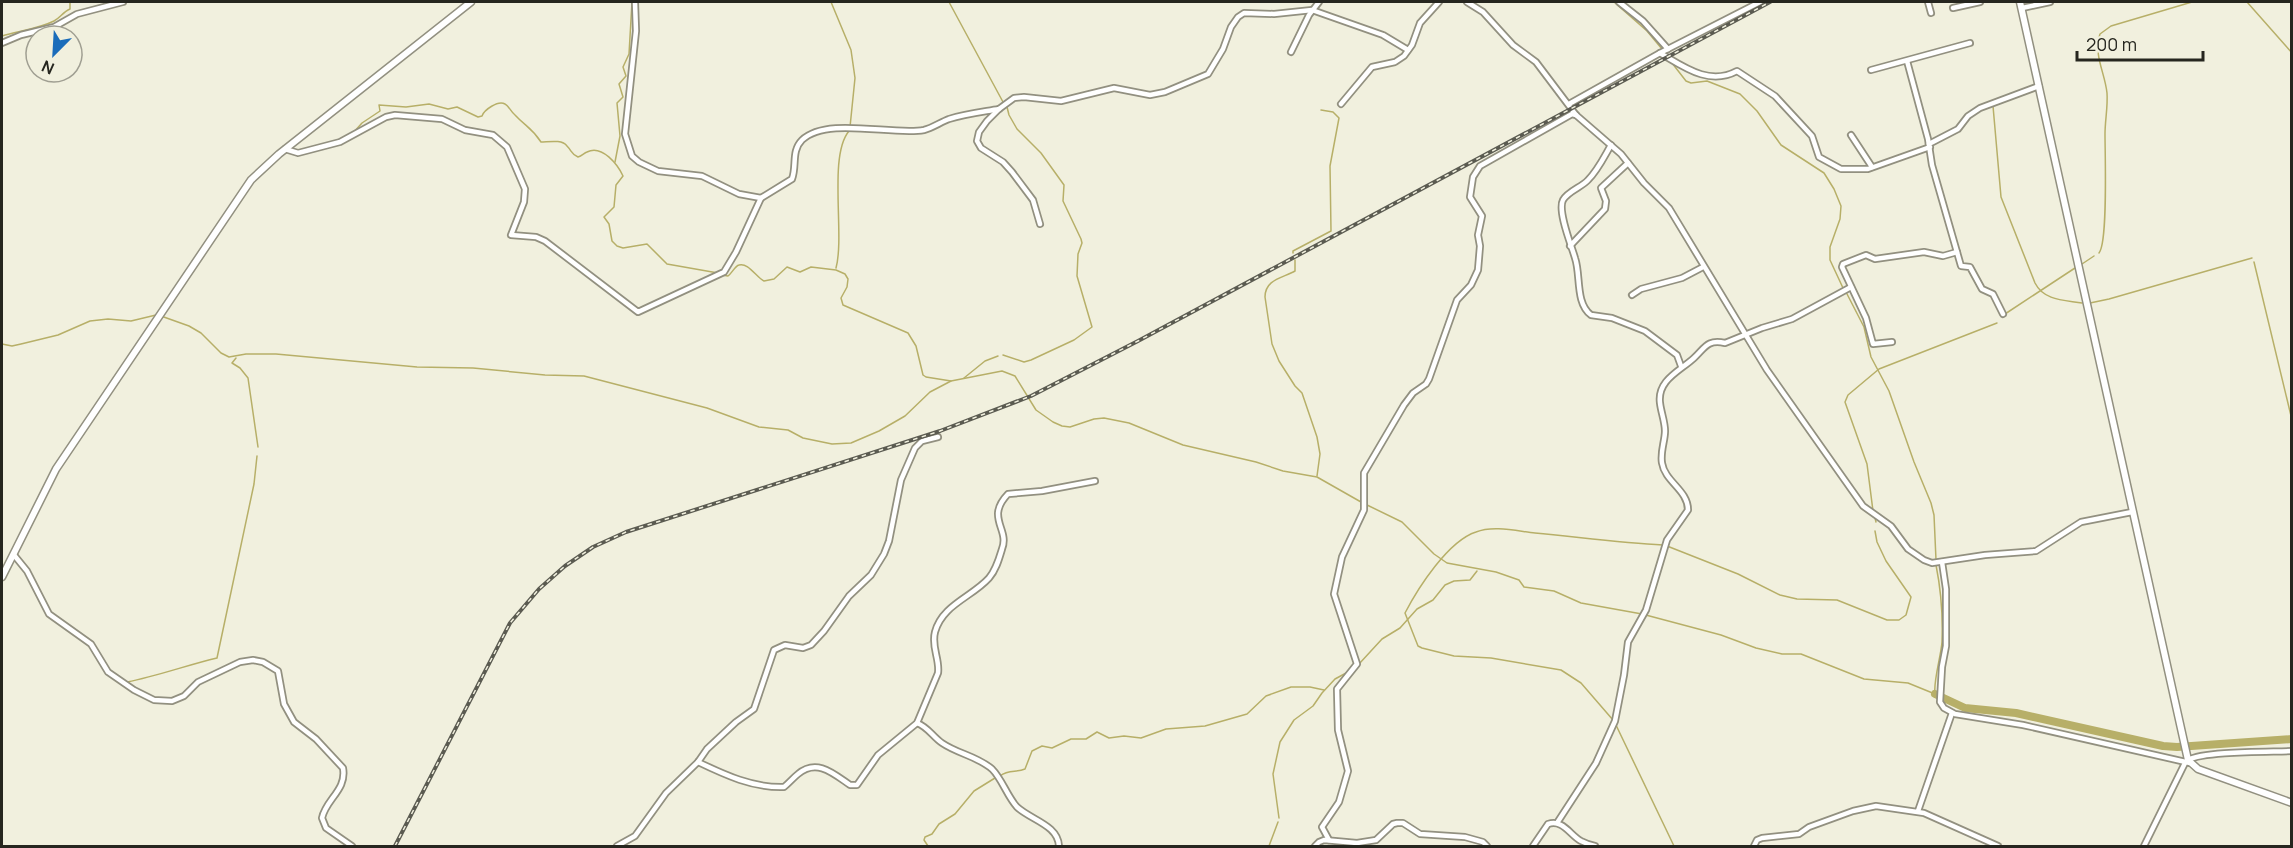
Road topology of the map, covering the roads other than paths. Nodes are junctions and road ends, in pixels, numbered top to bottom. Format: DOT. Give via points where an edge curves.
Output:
graph roads {
  1 [pos="123,2"];
  2 [pos="471,2"];
  3 [pos="635,2"];
  4 [pos="1319,2"];
  5 [pos="1439,2"];
  6 [pos="1467,2"];
  7 [pos="1619,2"];
  8 [pos="1761,2"];
  9 [pos="1928,2"];
  10 [pos="1980,2"];
  11 [pos="2050,2"];
  12 [pos="2021,5"];
  13 [pos="1953,8"];
  14 [pos="1312,10"];
  15 [pos="1931,13"];
  16 [pos="2,43"];
  17 [pos="1970,43"];
  18 [pos="1668,49"];
  19 [pos="1408,50"];
  20 [pos="1291,52"];
  21 [pos="1660,53"];
  22 [pos="1907,61"];
  23 [pos="1871,70"];
  24 [pos="2039,86"];
  25 [pos="1341,104"];
  26 [pos="1569,104"];
  27 [pos="999,109"];
  28 [pos="1576,115"];
  29 [pos="1851,135"];
  30 [pos="1611,145"];
  31 [pos="1929,145"];
  32 [pos="285,149"];
  33 [pos="1628,163"];
  34 [pos="1872,167"];
  35 [pos="760,198"];
  36 [pos="1040,224"];
  37 [pos="1570,246"];
  38 [pos="1957,252"];
  39 [pos="1703,267"];
  40 [pos="1851,287"];
  41 [pos="1632,295"];
  42 [pos="2003,314"];
  43 [pos="1745,335"];
  44 [pos="1892,342"];
  45 [pos="1681,366"];
  46 [pos="938,436"];
  47 [pos="1095,481"];
  48 [pos="2132,512"];
  49 [pos="14,555"];
  50 [pos="1942,562"];
  51 [pos="2,577"];
  52 [pos="1952,713"];
  53 [pos="917,723"];
  54 [pos="2292,751"];
  55 [pos="2188,761"];
  56 [pos="698,762"];
  57 [pos="2292,803"];
  58 [pos="1918,811"];
  59 [pos="1557,823"];
  60 [pos="1329,840"];
  61 [pos="629,844"];
  62 [pos="352,846"];
  63 [pos="616,846"];
  64 [pos="1059,846"];
  65 [pos="1315,846"];
  66 [pos="1487,846"];
  67 [pos="1533,846"];
  68 [pos="1595,846"];
  69 [pos="1754,846"];
  70 [pos="1998,846"];
  71 [pos="2144,846"];
  1 -- 16 [label="street" via="77,14 48,30"];
  2 -- 32 [label="main road"];
  3 -- 35 [label="street" via="636,31 625,134 632,156 653,169 702,176 739,194"];
  4 -- 14 [label="street"];
  5 -- 19 [label="street" via="1420,23"];
  6 -- 26 [label="street" via="1536,62"];
  7 -- 18 [label="street"];
  8 -- 18 [label="street"];
  9 -- 15 [label="street"];
  10 -- 13 [label="street"];
  11 -- 12 [label="street"];
  12 -- 24 [label="main road"];
  14 -- 19 [label="street" via="1383,35"];
  14 -- 20 [label="street"];
  14 -- 27 [label="street" via="1241,14 1208,74 1161,93 1150,95 1114,88 1060,101 1019,97"];
  17 -- 22 [label="street"];
  18 -- 21 [label="street"];
  19 -- 25 [label="street" via="1395,62 1372,67"];
  21 -- 26 [label="street"];
  21 -- 34 [label="street" via="1689,70 1711,77 1737,71 1775,96 1799,120 1812,136 1820,156 1841,169"];
  22 -- 23 [label="street"];
  22 -- 31 [label="street"];
  24 -- 31 [label="street" via="1980,108 1958,129"];
  24 -- 48 [label="main road"];
  26 -- 28 [label="street"];
  27 -- 35 [label="street" via="953,118 924,130 856,128 814,133 797,148 792,179"];
  27 -- 36 [label="street" via="981,128 979,145 1003,162 1034,200"];
  28 -- 30 [label="street"];
  28 -- 60 [label="street" via="1515,145 1476,171 1470,197 1482,216 1475,278 1457,300 1426,384 1404,405 1364,473 1364,510 1342,557 1335,590 1357,664 1337,689 1338,730 1348,771 1339,802 1322,827"];
  29 -- 34 [label="street"];
  30 -- 33 [label="street"];
  30 -- 37 [label="street" via="1587,182 1563,200"];
  31 -- 34 [label="street"];
  31 -- 38 [label="street"];
  32 -- 35 [label="street" via="298,153 340,142 395,115 442,119 465,130 493,135 507,147 524,184 525,197 511,235 545,241 638,312 724,272"];
  32 -- 49 [label="main road" via="251,180 56,469"];
  33 -- 37 [label="street" via="1601,188 1606,201 1603,212"];
  33 -- 39 [label="street" via="1669,208"];
  37 -- 45 [label="street" via="1588,313 1645,331 1677,355"];
  38 -- 40 [label="street" via="1943,256 1924,252 1875,260 1866,255 1855,258 1842,265"];
  38 -- 42 [label="street" via="1961,266 1970,267 1982,289 1993,294"];
  39 -- 41 [label="street"];
  39 -- 43 [label="street"];
  40 -- 43 [label="street" via="1792,319"];
  40 -- 44 [label="street" via="1873,344"];
  43 -- 45 [label="street" via="1706,345 1694,359"];
  43 -- 50 [label="street" via="1863,506 1891,526 1905,546 1924,560"];
  45 -- 59 [label="street" via="1660,391 1665,429 1661,460 1688,510 1667,540 1646,610 1628,642 1617,716 1596,763"];
  46 -- 56 [label="street" via="915,448 901,480 889,541 871,575 849,596 811,645 785,645 774,650 754,709 725,732"];
  47 -- 53 [label="street" via="1008,494 1004,498 998,520 1005,543 987,580 951,607 937,626 933,645 939,673"];
  48 -- 50 [label="street" via="2081,522 2036,551"];
  48 -- 55 [label="main road"];
  49 -- 51 [label="main road"];
  49 -- 62 [label="street" via="49,614 91,644 108,672 147,697 166,702 178,699 198,682 248,660 273,667 280,677 287,712 343,768 340,790 322,818 326,828"];
  50 -- 52 [label="street" via="1946,638 1940,702"];
  52 -- 55 [label="street"];
  52 -- 58 [label="street"];
  53 -- 56 [label="street" via="878,755 853,786 818,767 800,772 784,788 761,786"];
  53 -- 64 [label="street" via="944,744 991,768 1018,807 1056,835"];
  54 -- 55 [label="street" via="2210,755"];
  55 -- 57 [label="main road" via="2198,769"];
  55 -- 71 [label="street"];
  56 -- 61 [label="street" via="666,793"];
  58 -- 69 [label="street" via="1867,807 1799,834 1762,838"];
  58 -- 70 [label="street"];
  59 -- 67 [label="street" via="1548,824"];
  59 -- 68 [label="street"];
  60 -- 65 [label="street"];
  60 -- 66 [label="street" via="1376,840 1393,824 1402,823 1420,834 1465,837"];
  61 -- 63 [label="street"];
}
